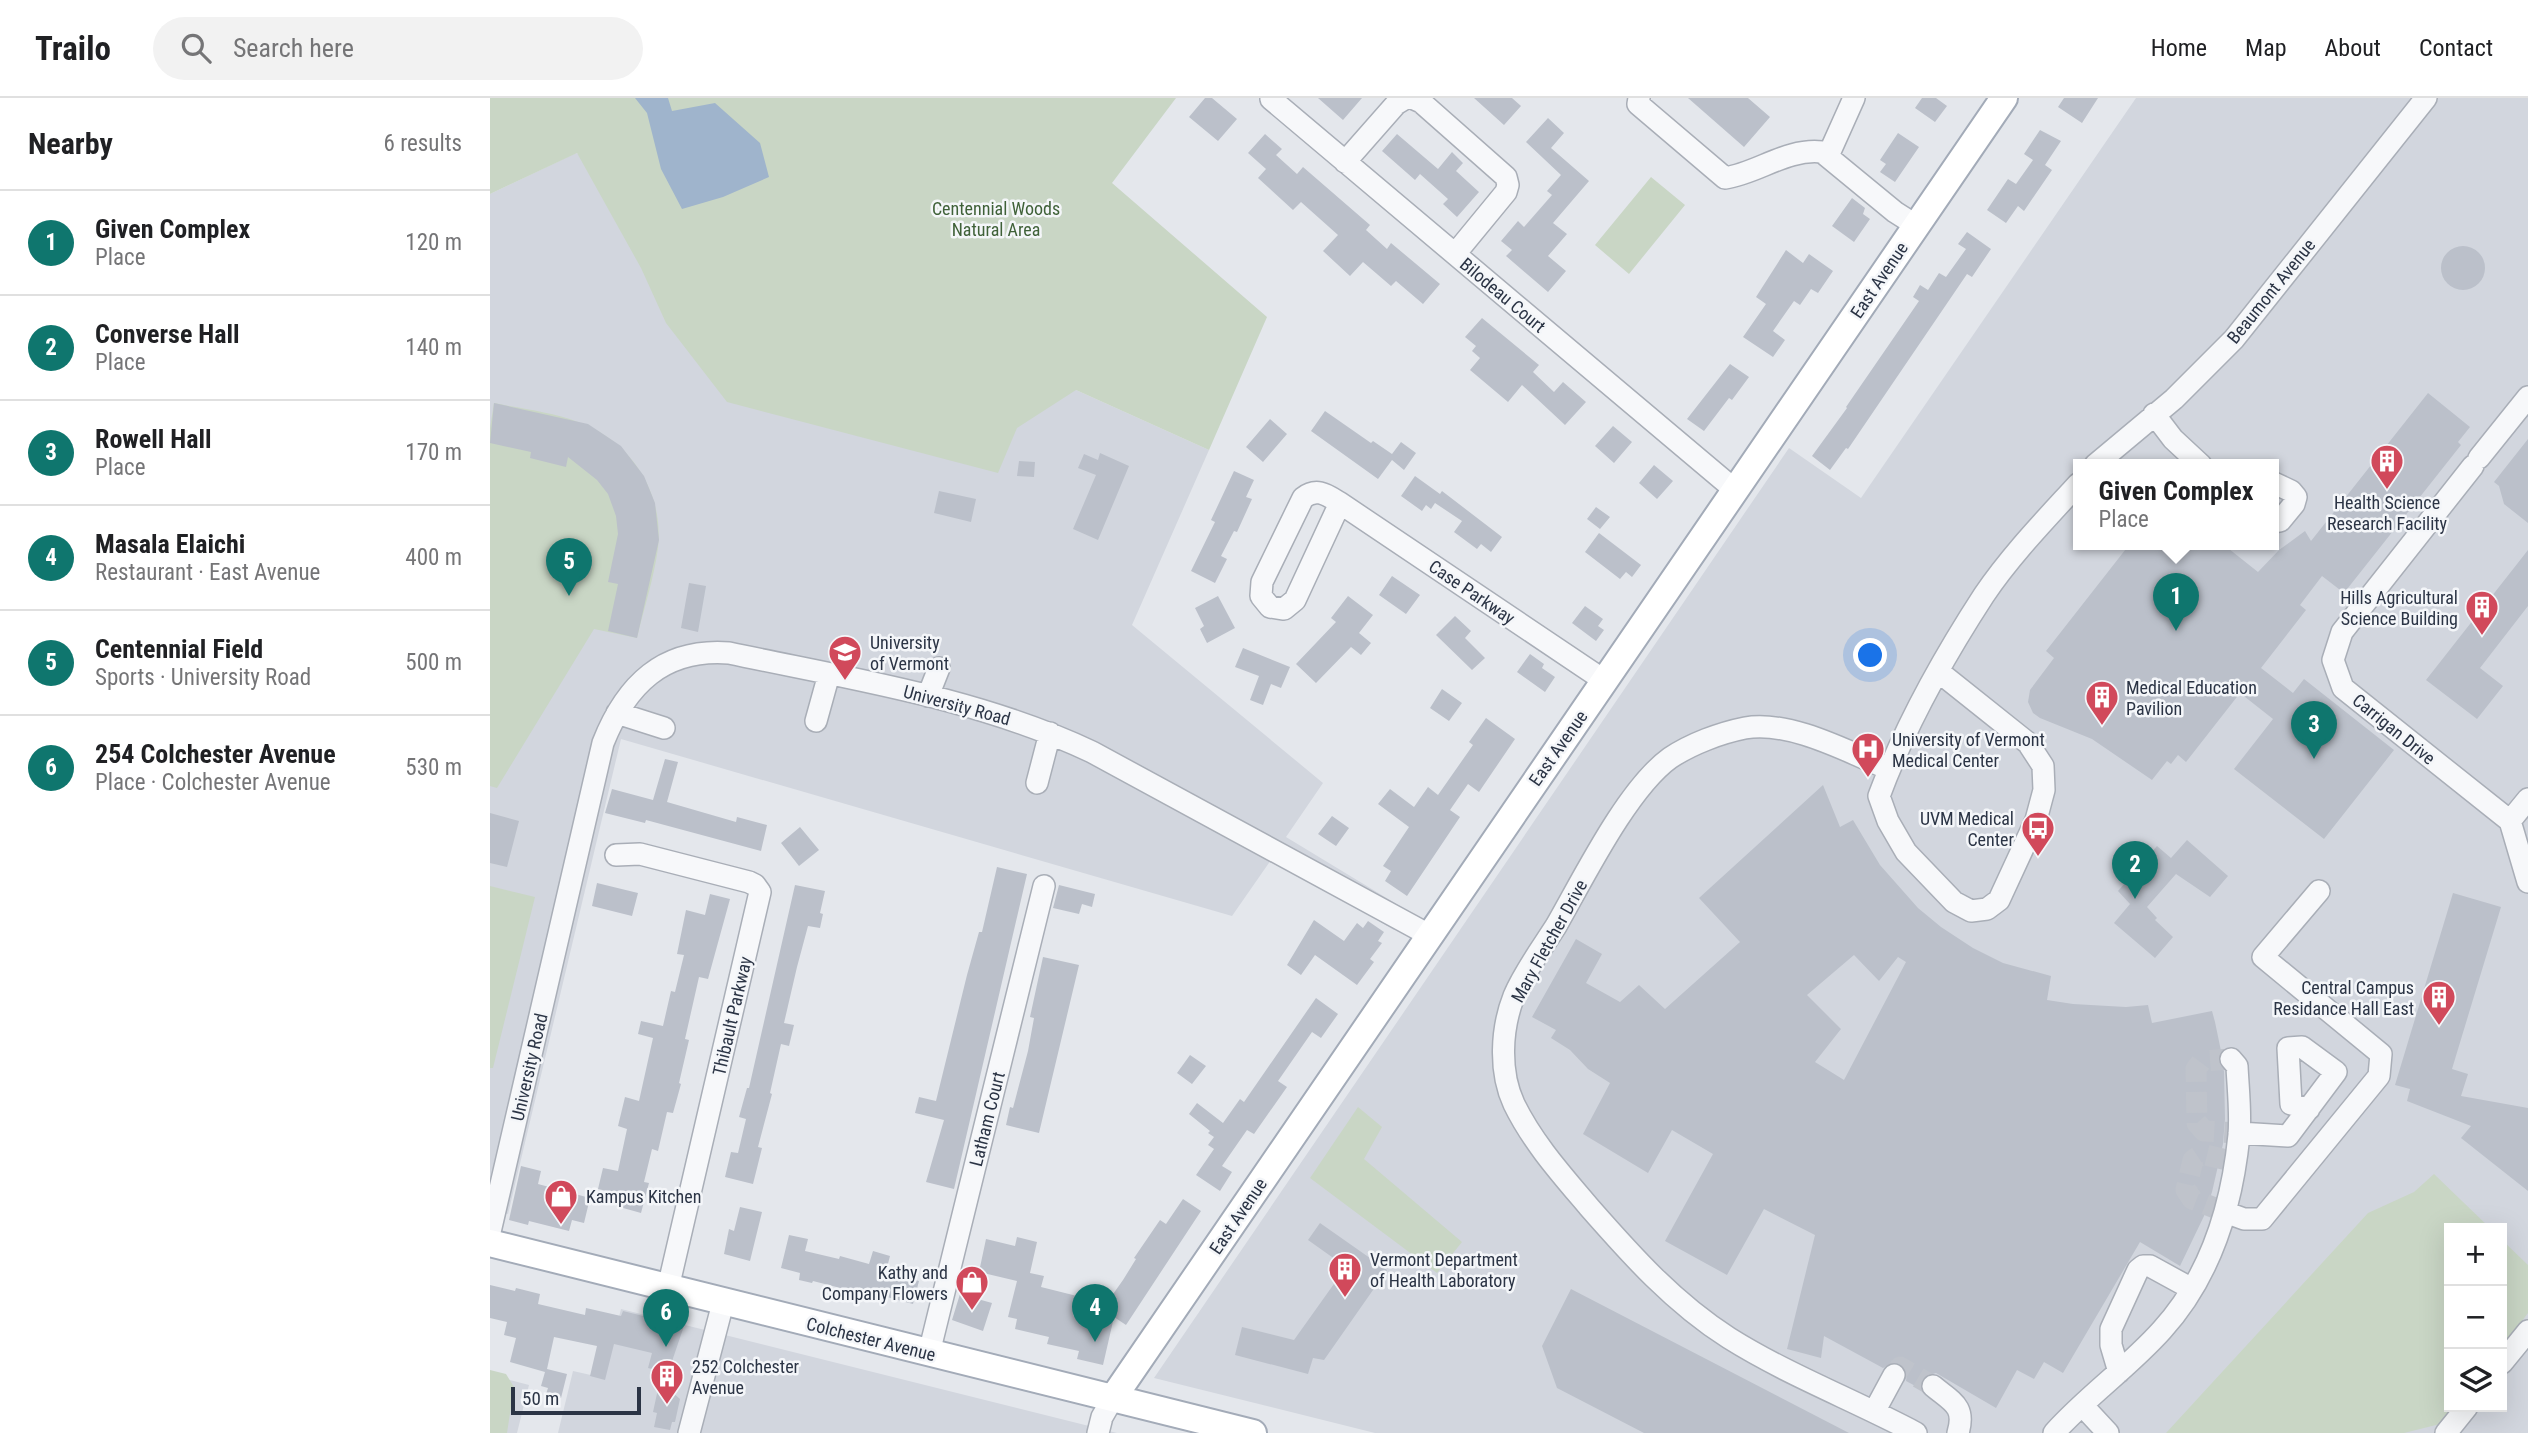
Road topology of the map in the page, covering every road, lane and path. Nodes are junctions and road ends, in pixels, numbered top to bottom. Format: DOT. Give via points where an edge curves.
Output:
graph roads {
  1 [pos="1406,98"];
  2 [pos="1412,98"];
  3 [pos="1639,98"];
  4 [pos="1854,98"];
  5 [pos="2004,98"];
  6 [pos="2426,98"];
  7 [pos="1271,99"];
  8 [pos="1828,156"];
  9 [pos="1345,162"];
  10 [pos="1917,226"];
  11 [pos="1455,254"];
  12 [pos="2528,397"];
  13 [pos="2154,414"];
  14 [pos="2102,459"];
  15 [pos="2195,459"];
  16 [pos="2279,485"];
  17 [pos="1735,490"];
  18 [pos="2073,490"];
  19 [pos="1340,503"];
  20 [pos="2279,521"];
  21 [pos="939,668"];
  22 [pos="1939,672"];
  23 [pos="829,674"];
  24 [pos="1605,681"];
  25 [pos="928,696"];
  26 [pos="617,713"];
  27 [pos="816,721"];
  28 [pos="664,728"];
  29 [pos="1050,733"];
  30 [pos="1889,769"];
  31 [pos="1037,783"];
  32 [pos="2528,799"];
  33 [pos="2519,822"];
  34 [pos="616,855"];
  35 [pos="2528,882"];
  36 [pos="1044,886"];
  37 [pos="2319,891"];
  38 [pos="1429,935"];
  39 [pos="2231,1059"];
  40 [pos="2309,1109"];
  41 [pos="2239,1133"];
  42 [pos="2225,1212"];
  43 [pos="490,1232"];
  44 [pos="490,1243"];
  45 [pos="668,1288"];
  46 [pos="2192,1289"];
  47 [pos="723,1303"];
  48 [pos="2528,1331"];
  49 [pos="929,1353"];
  50 [pos="2507,1357"];
  51 [pos="2119,1372"];
  52 [pos="1894,1375"];
  53 [pos="1934,1386"];
  54 [pos="1114,1398"];
  55 [pos="2082,1405"];
  56 [pos="1874,1412"];
  57 [pos="2463,1412"];
  58 [pos="689,1433"];
  59 [pos="1098,1433"];
  60 [pos="1253,1433"];
  61 [pos="1916,1433"];
  62 [pos="1958,1433"];
  63 [pos="2054,1433"];
  64 [pos="2108,1433"];
  65 [pos="2446,1433"];
  1 -- 9 [label="street"];
  2 -- 11 [label="street" via="1506,177 1506,192"];
  3 -- 8 [label="street" via="1638,104 1725,178 1799,153"];
  4 -- 8 [label="street"];
  5 -- 10 [label="main road, East Avenue"];
  6 -- 13 [label="street, Beaumont Avenue" via="2234,339"];
  7 -- 9 [label="street, Bilodeau Court"];
  8 -- 10 [label="street"];
  9 -- 11 [label="street, Bilodeau Court"];
  10 -- 17 [label="main road, East Avenue"];
  11 -- 17 [label="street, Bilodeau Court"];
  12 -- 33 [label="street, Carrigan Drive" via="2342,632 2333,660 2343,688"];
  13 -- 14 [label="street, Beaumont Avenue"];
  13 -- 15 [label="street"];
  16 -- 20 [label="street" via="2296,497"];
  17 -- 24 [label="main road, East Avenue"];
  18 -- 22 [label="street" via="1985,594"];
  19 -- 19 [label="street, Case Parkway" via="1321,492 1303,498 1261,586 1262,600 1270,607 1284,609 1295,600"];
  19 -- 24 [label="street, Case Parkway"];
  21 -- 25 [label="street"];
  22 -- 30 [label="street"];
  22 -- 30 [label="street" via="2028,743 2043,766 2044,790 2036,820 1999,900 1987,909 1965,908 1906,852 1879,796"];
  23 -- 25 [label="street, University Road"];
  23 -- 26 [label="street, University Road" via="729,653 694,653 658,667 629,694"];
  23 -- 27 [label="street"];
  24 -- 38 [label="main road, East Avenue"];
  25 -- 29 [label="street, University Road" via="987,710"];
  26 -- 28 [label="street"];
  26 -- 43 [label="street, University Road" via="603,743"];
  29 -- 31 [label="street"];
  29 -- 38 [label="street, University Road"];
  30 -- 56 [label="street, Mary Fletcher Drive" via="1800,734 1753,727 1668,759 1622,812 1515,996 1504,1035 1504,1065 1513,1101 1535,1141 1637,1261 1689,1309 1729,1337"];
  32 -- 33 [label="street"];
  33 -- 35 [label="street"];
  34 -- 45 [label="street, Thibault Parkway" via="640,853 749,882 760,892"];
  36 -- 49 [label="street, Latham Court"];
  37 -- 42 [label="street" via="2263,957 2381,1054 2379,1076 2262,1219"];
  38 -- 54 [label="main road, East Avenue"];
  39 -- 41 [label="street" via="2237,1066"];
  40 -- 41 [label="street" via="2288,1136"];
  41 -- 42 [label="street"];
  42 -- 46 [label="street" via="2215,1246"];
  44 -- 45 [label="main road, Colchester Avenue"];
  45 -- 47 [label="main road, Colchester Avenue"];
  46 -- 51 [label="street" via="2163,1330"];
  46 -- 51 [label="street" via="2150,1266 2138,1270 2111,1329 2110,1345"];
  47 -- 49 [label="main road, Colchester Avenue"];
  47 -- 58 [label="street"];
  48 -- 50 [label="street"];
  49 -- 54 [label="main road, Colchester Avenue"];
  51 -- 55 [label="street"];
  52 -- 56 [label="street"];
  53 -- 62 [label="street" via="1959,1408"];
  54 -- 59 [label="street"];
  54 -- 60 [label="main road, Colchester Avenue"];
  55 -- 63 [label="street"];
  55 -- 64 [label="street"];
  56 -- 61 [label="street, Mary Fletcher Drive"];
  57 -- 65 [label="street"];
}
